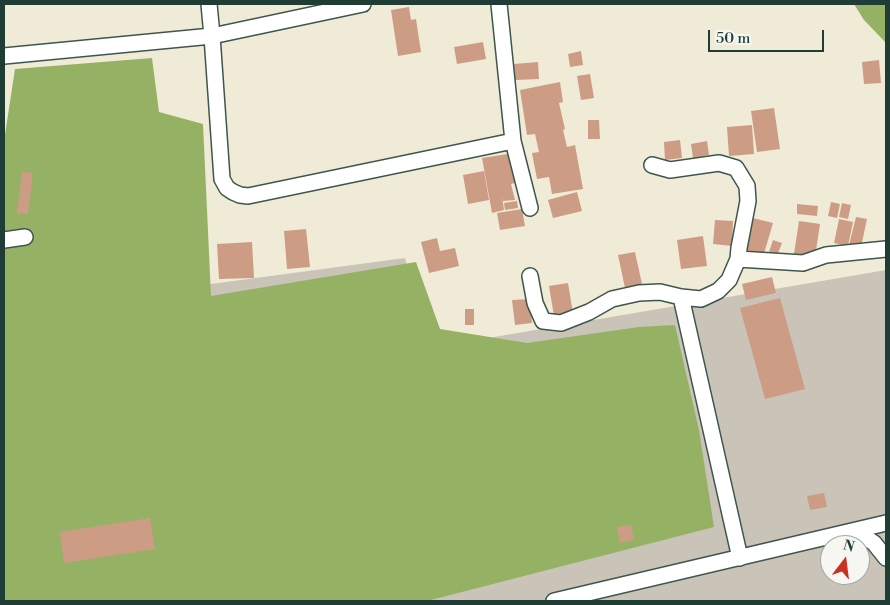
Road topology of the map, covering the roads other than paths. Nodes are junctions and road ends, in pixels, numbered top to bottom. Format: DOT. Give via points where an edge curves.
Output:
graph roads {
  1 [pos="208,4"];
  2 [pos="363,4"];
  3 [pos="499,4"];
  4 [pos="212,36"];
  5 [pos="4,56"];
  6 [pos="513,141"];
  7 [pos="652,164"];
  8 [pos="530,208"];
  9 [pos="25,237"];
  10 [pos="4,240"];
  11 [pos="886,248"];
  12 [pos="738,259"];
  13 [pos="530,276"];
  14 [pos="681,297"];
  15 [pos="886,523"];
  16 [pos="852,531"];
  17 [pos="740,558"];
  18 [pos="886,558"];
  19 [pos="554,601"];
  1 -- 4 [label="street"];
  2 -- 4 [label="street"];
  3 -- 6 [label="street"];
  4 -- 5 [label="street"];
  4 -- 6 [label="street" via="222,179 227,188 240,195 248,196"];
  6 -- 8 [label="street"];
  7 -- 12 [label="street" via="670,170 719,163 736,168 747,186 748,201"];
  9 -- 10 [label="street"];
  11 -- 12 [label="street" via="826,255 803,263"];
  12 -- 14 [label="street" via="729,280 718,291 701,299"];
  13 -- 14 [label="street" via="535,303 543,320 560,323 612,299 639,293 660,292"];
  14 -- 17 [label="street"];
  15 -- 16 [label="street"];
  16 -- 17 [label="street"];
  16 -- 18 [label="street" via="874,543"];
  17 -- 19 [label="street"];
}
